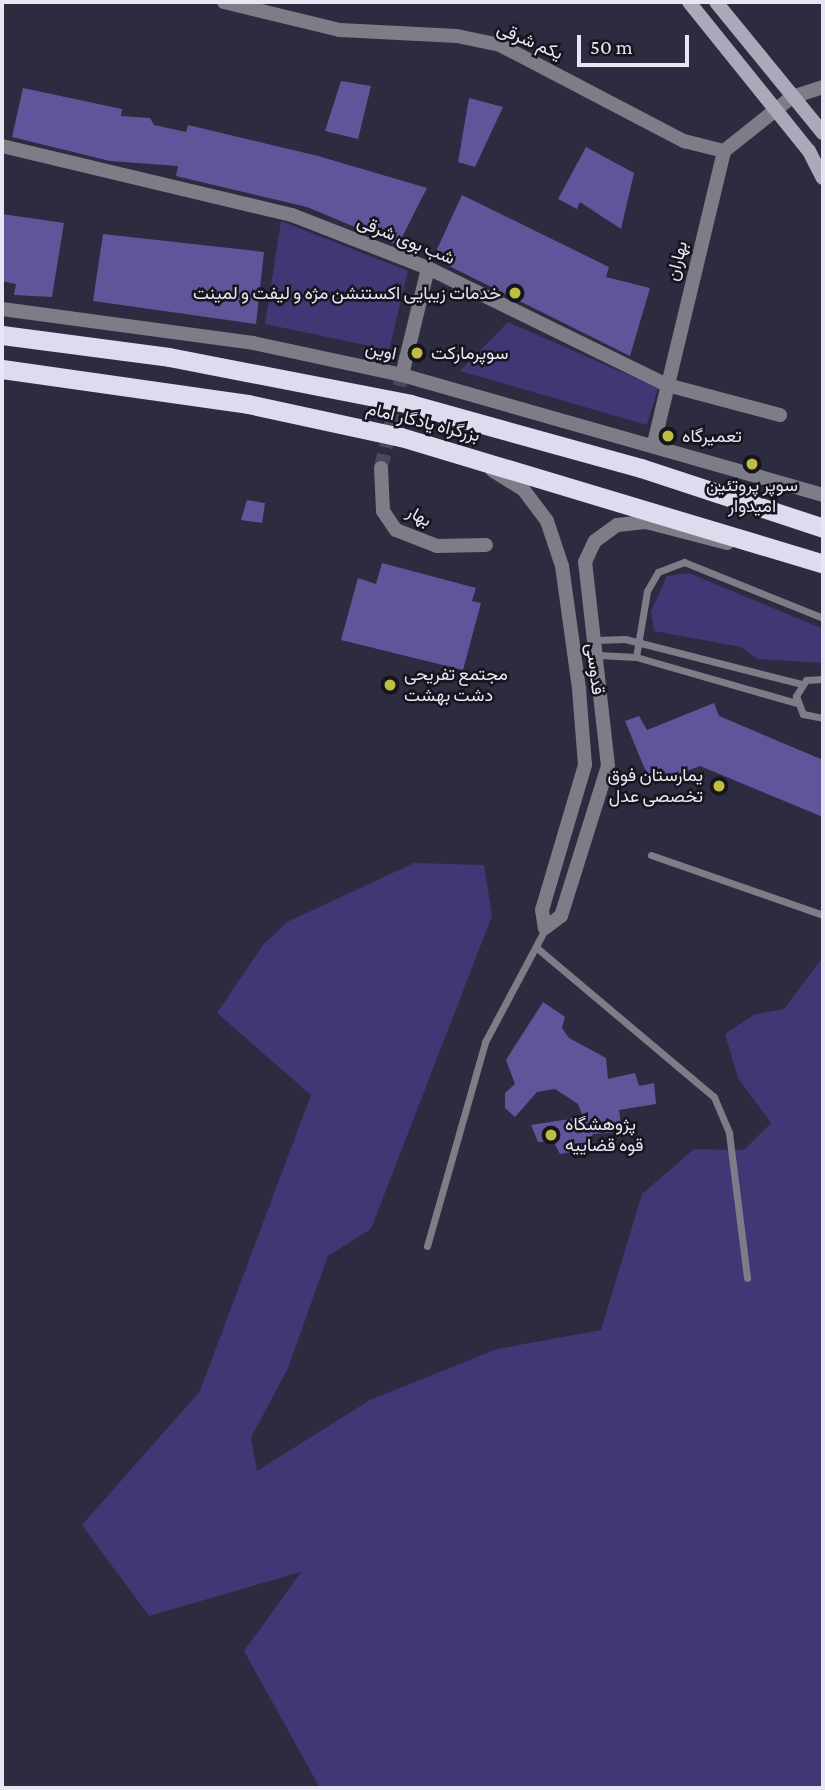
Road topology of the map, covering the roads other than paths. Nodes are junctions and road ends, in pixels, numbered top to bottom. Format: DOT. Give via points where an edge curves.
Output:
graph roads {
  1 [pos="225,2"];
  2 [pos="690,2"];
  3 [pos="716,2"];
  4 [pos="823,87"];
  5 [pos="792,97"];
  6 [pos="776,111"];
  7 [pos="823,133"];
  8 [pos="2,146"];
  9 [pos="724,151"];
  10 [pos="823,178"];
  11 [pos="428,268"];
  12 [pos="2,309"];
  13 [pos="2,335"];
  14 [pos="2,369"];
  15 [pos="402,375"];
  16 [pos="2,377"];
  17 [pos="75,377"];
  18 [pos="667,385"];
  19 [pos="780,415"];
  20 [pos="654,443"];
  21 [pos="463,453"];
  22 [pos="381,468"];
  23 [pos="823,495"];
  24 [pos="823,528"];
  25 [pos="759,542"];
  26 [pos="486,545"];
  27 [pos="585,562"];
  28 [pos="819,563"];
  29 [pos="562,566"];
  30 [pos="823,618"];
  31 [pos="596,640"];
  32 [pos="638,643"];
  33 [pos="598,655"];
  34 [pos="636,657"];
  35 [pos="823,679"];
  36 [pos="801,684"];
  37 [pos="796,703"];
  38 [pos="823,718"];
  39 [pos="651,855"];
  40 [pos="823,915"];
  41 [pos="545,928"];
  42 [pos="537,948"];
  43 [pos="427,1246"];
  44 [pos="747,1278"];
  1 -- 9 [label="street, یکم شرقی" via="340,30 457,36 500,45 684,141"];
  2 -- 6 [label="main road"];
  3 -- 5 [label="main road"];
  4 -- 5 [label="street"];
  5 -- 6 [label="street"];
  5 -- 7 [label="main road"];
  6 -- 9 [label="street"];
  6 -- 10 [label="main road"];
  8 -- 11 [label="street, شب بوی شرقی" via="292,215"];
  9 -- 18 [label="street, بهاران"];
  11 -- 15 [label="street"];
  11 -- 18 [label="street, شب بوی شرقی"];
  12 -- 15 [label="street, اوین" via="253,343"];
  13 -- 24 [label="highway, بزرگراه یادگار امام" via="181,359 410,404 641,468"];
  14 -- 17 [label="highway, بزرگراه یادگار امام"];
  15 -- 20 [label="street, اوین"];
  16 -- 17 [label="lane"];
  17 -- 21 [label="highway, بزرگراه یادگار امام" via="248,404"];
  18 -- 19 [label="street, شب بوی شرقی"];
  18 -- 20 [label="street, بهاران"];
  20 -- 23 [label="street, اوین"];
  21 -- 25 [label="highway, بزرگراه یادگار امام"];
  21 -- 29 [label="street, قدوسی" via="534,500"];
  22 -- 26 [label="street, بهار" via="383,511 396,530 437,547"];
  25 -- 27 [label="street" via="692,537 646,522 617,525 595,541"];
  25 -- 28 [label="highway, بزرگراه یادگار امام"];
  27 -- 29 [label="street"];
  27 -- 31 [label="street"];
  29 -- 41 [label="street, قدوسی" via="585,765 542,910"];
  30 -- 32 [label="lane" via="684,562 658,572 640,614"];
  31 -- 32 [label="lane"];
  31 -- 33 [label="street"];
  32 -- 34 [label="lane"];
  32 -- 36 [label="lane"];
  33 -- 34 [label="lane"];
  33 -- 41 [label="street" via="608,766 561,916"];
  34 -- 37 [label="lane"];
  35 -- 36 [label="lane"];
  36 -- 37 [label="lane"];
  37 -- 38 [label="lane" via="809,718"];
  39 -- 40 [label="lane"];
  41 -- 42 [label="lane"];
  42 -- 43 [label="lane" via="485,1042"];
  42 -- 44 [label="lane" via="715,1097 729,1133"];
}
